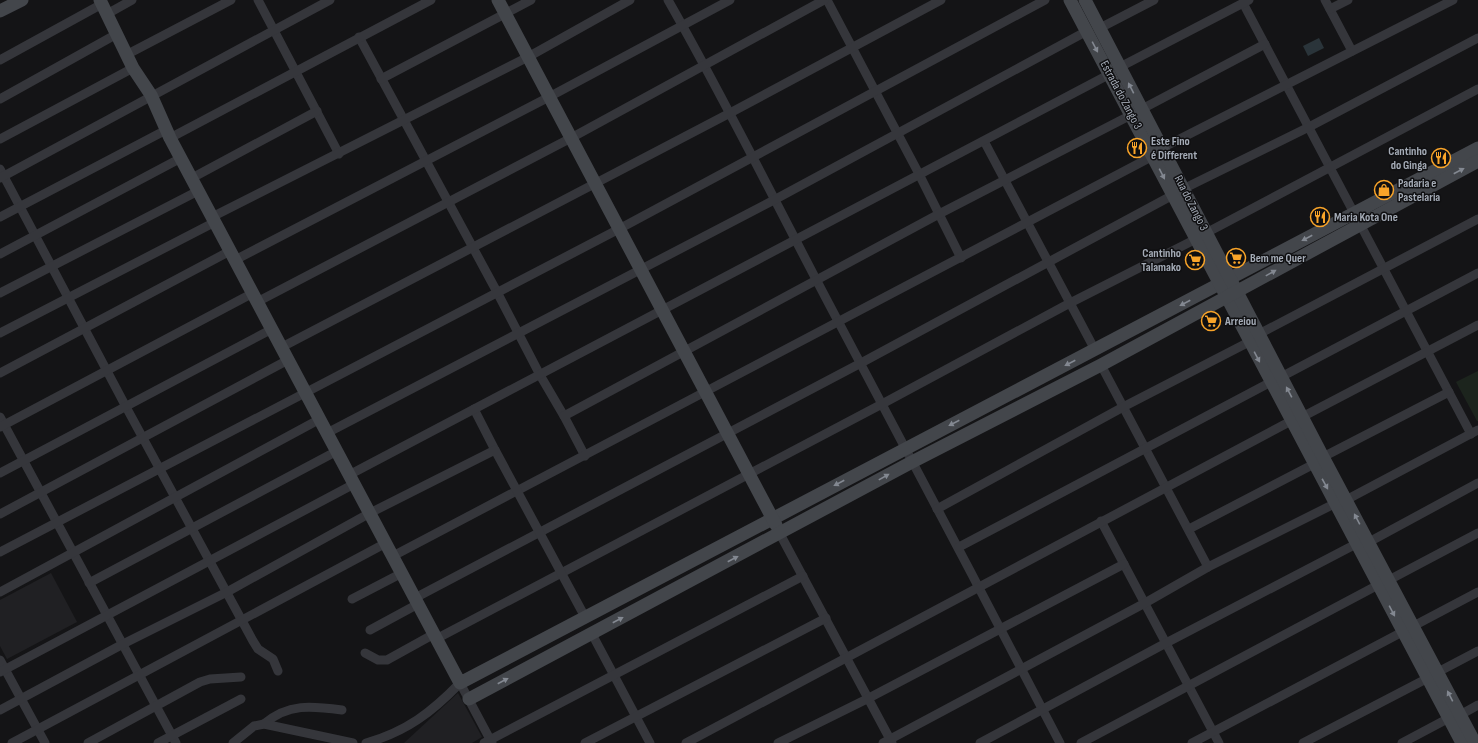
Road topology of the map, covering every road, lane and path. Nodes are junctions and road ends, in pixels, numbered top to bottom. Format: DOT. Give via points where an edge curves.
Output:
graph roads {
  1 [pos="132,0"];
  2 [pos="231,0"];
  3 [pos="258,0"];
  4 [pos="330,0"];
  5 [pos="431,0"];
  6 [pos="498,0"];
  7 [pos="531,0"];
  8 [pos="630,0"];
  9 [pos="668,0"];
  10 [pos="730,0"];
  11 [pos="826,0"];
  12 [pos="941,0"];
  13 [pos="1045,0"];
  14 [pos="1070,0"];
  15 [pos="1085,0"];
  16 [pos="1154,0"];
  17 [pos="1325,0"];
  18 [pos="1348,0"];
  19 [pos="1453,0"];
  20 [pos="1246,1"];
  21 [pos="15,2"];
  22 [pos="103,6"];
  23 [pos="1330,9"];
  24 [pos="0,11"];
  25 [pos="505,14"];
  26 [pos="683,26"];
  27 [pos="273,29"];
  28 [pos="1094,30"];
  29 [pos="115,35"];
  30 [pos="359,37"];
  31 [pos="1478,38"];
  32 [pos="1265,44"];
  33 [pos="852,47"];
  34 [pos="1352,51"];
  35 [pos="126,55"];
  36 [pos="528,57"];
  37 [pos="0,60"];
  38 [pos="704,65"];
  39 [pos="133,68"];
  40 [pos="1115,70"];
  41 [pos="296,72"];
  42 [pos="381,79"];
  43 [pos="1286,84"];
  44 [pos="1478,89"];
  45 [pos="876,92"];
  46 [pos="151,95"];
  47 [pos="549,97"];
  48 [pos="0,99"];
  49 [pos="317,111"];
  50 [pos="1137,112"];
  51 [pos="730,113"];
  52 [pos="404,120"];
  53 [pos="1308,127"];
  54 [pos="168,134"];
  55 [pos="898,134"];
  56 [pos="0,138"];
  57 [pos="571,138"];
  58 [pos="984,141"];
  59 [pos="1478,148"];
  60 [pos="1157,152"];
  61 [pos="339,154"];
  62 [pos="752,156"];
  63 [pos="181,158"];
  64 [pos="426,160"];
  65 [pos="1478,161"];
  66 [pos="1330,167"];
  67 [pos="1,174"];
  68 [pos="919,174"];
  69 [pos="192,178"];
  70 [pos="1005,181"];
  71 [pos="595,183"];
  72 [pos="198,191"];
  73 [pos="1178,192"];
  74 [pos="774,200"];
  75 [pos="447,201"];
  76 [pos="20,207"];
  77 [pos="939,214"];
  78 [pos="0,218"];
  79 [pos="1357,219"];
  80 [pos="1478,219"];
  81 [pos="214,220"];
  82 [pos="1027,223"];
  83 [pos="619,229"];
  84 [pos="36,235"];
  85 [pos="1201,236"];
  86 [pos="796,240"];
  87 [pos="472,247"];
  88 [pos="0,254"];
  89 [pos="233,256"];
  90 [pos="961,258"];
  91 [pos="1047,262"];
  92 [pos="52,266"];
  93 [pos="1383,269"];
  94 [pos="641,270"];
  95 [pos="1478,273"];
  96 [pos="817,281"];
  97 [pos="1225,282"];
  98 [pos="497,292"];
  99 [pos="0,293"];
  100 [pos="1231,295"];
  101 [pos="68,298"];
  102 [pos="255,298"];
  103 [pos="1070,303"];
  104 [pos="662,310"];
  105 [pos="1406,311"];
  106 [pos="838,322"];
  107 [pos="1478,325"];
  108 [pos="86,329"];
  109 [pos="272,329"];
  110 [pos="0,333"];
  111 [pos="518,333"];
  112 [pos="1254,338"];
  113 [pos="282,347"];
  114 [pos="1095,350"];
  115 [pos="684,352"];
  116 [pos="1428,353"];
  117 [pos="288,360"];
  118 [pos="861,363"];
  119 [pos="1102,365"];
  120 [pos="106,370"];
  121 [pos="0,373"];
  122 [pos="540,375"];
  123 [pos="1276,379"];
  124 [pos="305,392"];
  125 [pos="706,392"];
  126 [pos="1449,392"];
  127 [pos="882,404"];
  128 [pos="125,405"];
  129 [pos="1125,406"];
  130 [pos="474,409"];
  131 [pos="564,416"];
  132 [pos="320,419"];
  133 [pos="1297,419"];
  134 [pos="1,423"];
  135 [pos="1474,432"];
  136 [pos="327,433"];
  137 [pos="728,434"];
  138 [pos="143,438"];
  139 [pos="1146,447"];
  140 [pos="905,448"];
  141 [pos="495,450"];
  142 [pos="337,451"];
  143 [pos="585,456"];
  144 [pos="23,460"];
  145 [pos="1318,460"];
  146 [pos="912,462"];
  147 [pos="160,468"];
  148 [pos="0,472"];
  149 [pos="749,474"];
  150 [pos="352,479"];
  151 [pos="1478,483"];
  152 [pos="1167,488"];
  153 [pos="517,491"];
  154 [pos="41,492"];
  155 [pos="176,497"];
  156 [pos="1341,502"];
  157 [pos="937,509"];
  158 [pos="370,513"];
  159 [pos="0,514"];
  160 [pos="772,518"];
  161 [pos="1101,521"];
  162 [pos="56,523"];
  163 [pos="192,529"];
  164 [pos="1189,529"];
  165 [pos="539,533"];
  166 [pos="1478,533"];
  167 [pos="780,534"];
  168 [pos="386,543"];
  169 [pos="1363,543"];
  170 [pos="958,547"];
  171 [pos="0,552"];
  172 [pos="73,553"];
  173 [pos="393,556"];
  174 [pos="210,560"];
  175 [pos="1124,564"];
  176 [pos="1208,567"];
  177 [pos="562,572"];
  178 [pos="402,573"];
  179 [pos="803,576"];
  180 [pos="1383,582"];
  181 [pos="89,583"];
  182 [pos="979,588"];
  183 [pos="0,592"];
  184 [pos="227,592"];
  185 [pos="1478,592"];
  186 [pos="352,599"];
  187 [pos="416,601"];
  188 [pos="1145,603"];
  189 [pos="106,614"];
  190 [pos="585,617"];
  191 [pos="826,618"];
  192 [pos="242,621"];
  193 [pos="1000,628"];
  194 [pos="1408,629"];
  195 [pos="370,630"];
  196 [pos="592,634"];
  197 [pos="435,636"];
  198 [pos="1166,643"];
  199 [pos="123,644"];
  200 [pos="1478,651"];
  201 [pos="365,653"];
  202 [pos="846,658"];
  203 [pos="0,660"];
  204 [pos="2,670"];
  205 [pos="278,670"];
  206 [pos="1022,670"];
  207 [pos="139,675"];
  208 [pos="1433,675"];
  209 [pos="613,676"];
  210 [pos="241,677"];
  211 [pos="460,683"];
  212 [pos="1188,685"];
  213 [pos="241,699"];
  214 [pos="469,699"];
  215 [pos="867,699"];
  216 [pos="21,700"];
  217 [pos="1478,705"];
  218 [pos="155,707"];
  219 [pos="0,710"];
  220 [pos="342,710"];
  221 [pos="1043,710"];
  222 [pos="636,716"];
  223 [pos="1454,717"];
  224 [pos="264,724"];
  225 [pos="38,730"];
  226 [pos="1213,732"];
  227 [pos="174,740"];
  228 [pos="488,742"];
  229 [pos="888,742"];
  230 [pos="12,743"];
  231 [pos="45,743"];
  232 [pos="88,743"];
  233 [pos="158,743"];
  234 [pos="233,743"];
  235 [pos="353,743"];
  236 [pos="366,743"];
  237 [pos="585,743"];
  238 [pos="650,743"];
  239 [pos="686,743"];
  240 [pos="778,743"];
  241 [pos="980,743"];
  242 [pos="1060,743"];
  243 [pos="1081,743"];
  244 [pos="1192,743"];
  245 [pos="1219,743"];
  246 [pos="1304,743"];
  247 [pos="1402,743"];
  248 [pos="1462,743"];
  249 [pos="1475,743"];
  1 -- 22 [label="street"];
  2 -- 35 [label="street"];
  3 -- 27 [label="street"];
  4 -- 27 [label="street"];
  5 -- 30 [label="street"];
  6 -- 25 [label="street"];
  7 -- 25 [label="street"];
  8 -- 36 [label="street"];
  9 -- 26 [label="street"];
  10 -- 26 [label="street"];
  11 -- 33 [label="street"];
  11 -- 38 [label="street"];
  12 -- 33 [label="street"];
  13 -- 45 [label="street"];
  14 -- 28 [label="street"];
  15 -- 28 [label="street, Rua do Zango 3"];
  16 -- 28 [label="street"];
  17 -- 23 [label="street"];
  18 -- 23 [label="street"];
  19 -- 34 [label="street"];
  20 -- 32 [label="street"];
  20 -- 40 [label="street"];
  21 -- 24 [label="street"];
  22 -- 29 [label="street"];
  22 -- 37 [label="street"];
  23 -- 34 [label="street"];
  25 -- 36 [label="street"];
  25 -- 42 [label="street"];
  26 -- 38 [label="street"];
  26 -- 47 [label="street"];
  27 -- 41 [label="street"];
  27 -- 46 [label="street"];
  28 -- 40 [label="street, Rua do Zango 3"];
  28 -- 55 [label="street"];
  29 -- 35 [label="street"];
  29 -- 48 [label="street"];
  30 -- 41 [label="street"];
  30 -- 42 [label="street"];
  31 -- 53 [label="street"];
  32 -- 43 [label="street"];
  32 -- 50 [label="street"];
  33 -- 45 [label="street"];
  33 -- 51 [label="street"];
  34 -- 43 [label="street"];
  35 -- 39 [label="street"];
  36 -- 47 [label="street"];
  36 -- 52 [label="street"];
  38 -- 51 [label="street"];
  38 -- 57 [label="street"];
  39 -- 46 [label="street"];
  39 -- 56 [label="street"];
  40 -- 50 [label="street, Rua do Zango 3"];
  40 -- 58 [label="street"];
  41 -- 49 [label="street"];
  41 -- 54 [label="street"];
  42 -- 52 [label="street"];
  43 -- 53 [label="street"];
  43 -- 60 [label="street"];
  44 -- 66 [label="street"];
  45 -- 55 [label="street"];
  45 -- 62 [label="street"];
  46 -- 54 [label="street"];
  46 -- 67 [label="street"];
  47 -- 57 [label="street"];
  47 -- 64 [label="street"];
  49 -- 61 [label="street"];
  49 -- 69 [label="street"];
  50 -- 60 [label="street, Rua do Zango 3"];
  50 -- 70 [label="street"];
  51 -- 62 [label="street"];
  51 -- 71 [label="street"];
  52 -- 61 [label="street"];
  52 -- 64 [label="street"];
  53 -- 66 [label="street"];
  53 -- 73 [label="street"];
  54 -- 63 [label="street"];
  54 -- 76 [label="street"];
  55 -- 68 [label="street"];
  55 -- 74 [label="street"];
  57 -- 71 [label="street"];
  57 -- 75 [label="street"];
  58 -- 68 [label="street"];
  58 -- 70 [label="street"];
  59 -- 79 [label="street"];
  60 -- 73 [label="street, Rua do Zango 3"];
  60 -- 82 [label="street"];
  61 -- 81 [label="street"];
  62 -- 74 [label="street"];
  62 -- 83 [label="street"];
  63 -- 69 [label="street"];
  63 -- 84 [label="street"];
  64 -- 75 [label="street"];
  64 -- 89 [label="street"];
  79 -- 65 [label="street, one-way"];
  66 -- 79 [label="street"];
  66 -- 85 [label="street"];
  67 -- 76 [label="street"];
  68 -- 77 [label="street"];
  68 -- 86 [label="street"];
  69 -- 72 [label="street"];
  70 -- 77 [label="street"];
  70 -- 82 [label="street"];
  71 -- 83 [label="street"];
  71 -- 87 [label="street"];
  72 -- 81 [label="street"];
  72 -- 92 [label="street"];
  73 -- 85 [label="street"];
  73 -- 91 [label="street"];
  74 -- 86 [label="street"];
  74 -- 94 [label="street"];
  75 -- 87 [label="street"];
  75 -- 102 [label="street"];
  76 -- 78 [label="street"];
  76 -- 84 [label="street"];
  77 -- 90 [label="street"];
  77 -- 96 [label="street"];
  79 -- 93 [label="street"];
  79 -- 97 [label="street, one-way"];
  100 -- 79 [label="street, one-way"];
  80 -- 93 [label="street"];
  81 -- 89 [label="street"];
  81 -- 101 [label="street"];
  82 -- 90 [label="street"];
  82 -- 91 [label="street"];
  83 -- 94 [label="street"];
  83 -- 98 [label="street"];
  84 -- 88 [label="street"];
  84 -- 92 [label="street"];
  85 -- 97 [label="street"];
  85 -- 103 [label="street"];
  86 -- 96 [label="street"];
  86 -- 104 [label="street"];
  87 -- 98 [label="street"];
  87 -- 113 [label="street"];
  89 -- 102 [label="street"];
  89 -- 108 [label="street"];
  90 -- 106 [label="street"];
  91 -- 103 [label="street"];
  91 -- 118 [label="street"];
  92 -- 99 [label="street"];
  92 -- 101 [label="street"];
  93 -- 105 [label="street"];
  93 -- 112 [label="street"];
  94 -- 104 [label="street"];
  94 -- 111 [label="street"];
  95 -- 105 [label="street"];
  96 -- 106 [label="street"];
  96 -- 115 [label="street"];
  97 -- 100 [label="street"];
  97 -- 114 [label="street, one-way"];
  98 -- 111 [label="street"];
  98 -- 124 [label="street"];
  100 -- 112 [label="street"];
  100 -- 119 [label="street"];
  101 -- 108 [label="street"];
  101 -- 110 [label="street"];
  102 -- 109 [label="street"];
  102 -- 120 [label="street"];
  103 -- 114 [label="street"];
  103 -- 127 [label="street"];
  104 -- 115 [label="street"];
  104 -- 122 [label="street"];
  105 -- 116 [label="street"];
  105 -- 123 [label="street"];
  106 -- 118 [label="street"];
  106 -- 125 [label="street"];
  107 -- 116 [label="street"];
  108 -- 120 [label="street"];
  108 -- 121 [label="street"];
  109 -- 113 [label="street"];
  109 -- 128 [label="street"];
  111 -- 122 [label="street"];
  111 -- 136 [label="street"];
  112 -- 123 [label="street"];
  112 -- 129 [label="street"];
  113 -- 117 [label="street"];
  114 -- 140 [label="street, one-way"];
  115 -- 125 [label="street"];
  115 -- 131 [label="street"];
  116 -- 126 [label="street"];
  116 -- 133 [label="street"];
  117 -- 124 [label="street"];
  117 -- 138 [label="street"];
  118 -- 127 [label="street"];
  118 -- 137 [label="street"];
  119 -- 129 [label="street"];
  119 -- 146 [label="street"];
  120 -- 128 [label="street"];
  120 -- 134 [label="street"];
  122 -- 130 [label="street"];
  122 -- 131 [label="street"];
  123 -- 133 [label="street"];
  123 -- 139 [label="street"];
  124 -- 132 [label="street"];
  124 -- 147 [label="street"];
  125 -- 137 [label="street"];
  125 -- 143 [label="street"];
  126 -- 135 [label="street"];
  126 -- 145 [label="street"];
  127 -- 140 [label="street"];
  127 -- 149 [label="street"];
  128 -- 138 [label="street"];
  128 -- 144 [label="street"];
  129 -- 139 [label="street"];
  129 -- 157 [label="street"];
  130 -- 141 [label="street"];
  130 -- 150 [label="street"];
  131 -- 143 [label="street"];
  132 -- 136 [label="street"];
  132 -- 155 [label="street"];
  133 -- 145 [label="street"];
  133 -- 152 [label="street"];
  134 -- 144 [label="street"];
  135 -- 156 [label="street"];
  136 -- 142 [label="street"];
  137 -- 149 [label="street"];
  137 -- 165 [label="street"];
  138 -- 147 [label="street"];
  138 -- 154 [label="street"];
  139 -- 152 [label="street"];
  139 -- 170 [label="street"];
  140 -- 146 [label="street"];
  140 -- 160 [label="street, one-way"];
  141 -- 153 [label="street"];
  141 -- 158 [label="street"];
  142 -- 150 [label="street"];
  142 -- 163 [label="street"];
  143 -- 153 [label="street"];
  144 -- 148 [label="street"];
  144 -- 154 [label="street"];
  145 -- 156 [label="street"];
  145 -- 164 [label="street"];
  146 -- 157 [label="street"];
  167 -- 146 [label="street, one-way"];
  147 -- 155 [label="street"];
  147 -- 162 [label="street"];
  149 -- 160 [label="street"];
  149 -- 177 [label="street"];
  150 -- 158 [label="street"];
  150 -- 174 [label="street"];
  151 -- 169 [label="street"];
  152 -- 161 [label="street"];
  152 -- 164 [label="street"];
  153 -- 165 [label="street"];
  153 -- 173 [label="street"];
  154 -- 159 [label="street"];
  154 -- 162 [label="street"];
  155 -- 163 [label="street"];
  155 -- 172 [label="street"];
  156 -- 169 [label="street"];
  156 -- 176 [label="street"];
  157 -- 170 [label="street"];
  158 -- 168 [label="street"];
  158 -- 184 [label="street"];
  160 -- 167 [label="street"];
  160 -- 190 [label="street"];
  161 -- 175 [label="street"];
  161 -- 182 [label="street"];
  162 -- 171 [label="street"];
  162 -- 172 [label="street"];
  163 -- 174 [label="street"];
  163 -- 181 [label="street"];
  164 -- 176 [label="street"];
  165 -- 177 [label="street"];
  165 -- 187 [label="street"];
  166 -- 180 [label="street"];
  167 -- 179 [label="street"];
  196 -- 167 [label="street, one-way"];
  168 -- 173 [label="street"];
  168 -- 192 [label="street"];
  169 -- 180 [label="street"];
  169 -- 198 [label="street"];
  170 -- 182 [label="street"];
  172 -- 181 [label="street"];
  172 -- 183 [label="street"];
  173 -- 178 [label="street"];
  174 -- 184 [label="street"];
  174 -- 189 [label="street"];
  175 -- 188 [label="street"];
  175 -- 193 [label="street"];
  176 -- 188 [label="street"];
  177 -- 190 [label="street"];
  177 -- 197 [label="street"];
  178 -- 186 [label="street"];
  178 -- 187 [label="street"];
  179 -- 191 [label="street"];
  179 -- 209 [label="street"];
  180 -- 194 [label="street"];
  180 -- 212 [label="street"];
  181 -- 189 [label="street"];
  182 -- 193 [label="street"];
  182 -- 202 [label="street"];
  184 -- 192 [label="street"];
  184 -- 199 [label="street"];
  185 -- 194 [label="street"];
  187 -- 195 [label="street"];
  187 -- 197 [label="street"];
  188 -- 198 [label="street"];
  188 -- 206 [label="street"];
  189 -- 199 [label="street"];
  189 -- 204 [label="street"];
  190 -- 211 [label="street"];
  191 -- 202 [label="street"];
  191 -- 222 [label="street"];
  192 -- 205 [label="street" via="258,649 273,659"];
  192 -- 207 [label="street"];
  193 -- 206 [label="street"];
  193 -- 215 [label="street"];
  194 -- 208 [label="street"];
  194 -- 226 [label="street"];
  196 -- 209 [label="street"];
  214 -- 196 [label="street, one-way"];
  197 -- 201 [label="street" via="387,660 378,660"];
  197 -- 211 [label="street"];
  198 -- 212 [label="street"];
  198 -- 221 [label="street"];
  199 -- 207 [label="street"];
  199 -- 216 [label="street"];
  200 -- 208 [label="street"];
  202 -- 215 [label="street"];
  202 -- 239 [label="street"];
  203 -- 204 [label="street"];
  204 -- 216 [label="street"];
  206 -- 221 [label="street"];
  206 -- 229 [label="street"];
  207 -- 218 [label="street"];
  207 -- 225 [label="street"];
  208 -- 223 [label="street"];
  208 -- 246 [label="street"];
  209 -- 222 [label="street"];
  209 -- 228 [label="street"];
  210 -- 218 [label="street" via="200,682"];
  211 -- 214 [label="street"];
  211 -- 236 [label="street" via="438,706 414,723"];
  212 -- 226 [label="street"];
  212 -- 243 [label="street"];
  213 -- 227 [label="street"];
  214 -- 228 [label="street"];
  215 -- 229 [label="street"];
  215 -- 240 [label="street"];
  216 -- 219 [label="street"];
  216 -- 225 [label="street"];
  217 -- 223 [label="street"];
  218 -- 227 [label="street"];
  218 -- 232 [label="street"];
  220 -- 224 [label="street" via="295,708 275,715"];
  221 -- 241 [label="street"];
  221 -- 242 [label="street"];
  222 -- 237 [label="street"];
  222 -- 238 [label="street"];
  223 -- 247 [label="street"];
  223 -- 248 [label="street"];
  223 -- 249 [label="street"];
  224 -- 234 [label="street" via="254,726"];
  224 -- 235 [label="street"];
  225 -- 230 [label="street"];
  225 -- 231 [label="street"];
  226 -- 244 [label="street"];
  226 -- 245 [label="street"];
  227 -- 233 [label="street"];
}
